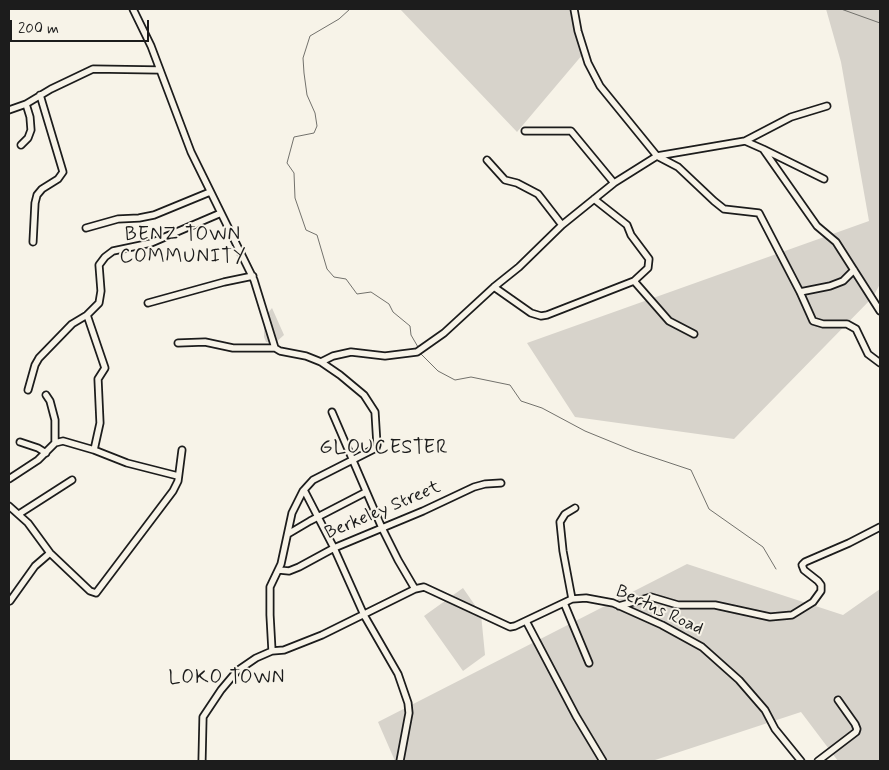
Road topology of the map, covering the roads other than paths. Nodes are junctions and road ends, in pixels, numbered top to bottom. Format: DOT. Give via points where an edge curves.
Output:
graph roads {
  1 [pos="133,9"];
  2 [pos="574,9"];
  3 [pos="159,70"];
  4 [pos="40,95"];
  5 [pos="26,104"];
  6 [pos="827,106"];
  7 [pos="9,110"];
  8 [pos="525,131"];
  9 [pos="745,141"];
  10 [pos="20,145"];
  11 [pos="763,150"];
  12 [pos="657,156"];
  13 [pos="487,160"];
  14 [pos="824,179"];
  15 [pos="614,182"];
  16 [pos="210,192"];
  17 [pos="594,198"];
  18 [pos="221,213"];
  19 [pos="562,225"];
  20 [pos="86,228"];
  21 [pos="33,242"];
  22 [pos="854,270"];
  23 [pos="253,276"];
  24 [pos="634,281"];
  25 [pos="494,287"];
  26 [pos="800,292"];
  27 [pos="148,304"];
  28 [pos="880,311"];
  29 [pos="87,315"];
  30 [pos="694,334"];
  31 [pos="178,343"];
  32 [pos="275,348"];
  33 [pos="321,362"];
  34 [pos="880,363"];
  35 [pos="28,390"];
  36 [pos="46,395"];
  37 [pos="332,412"];
  38 [pos="20,442"];
  39 [pos="55,443"];
  40 [pos="94,450"];
  41 [pos="182,450"];
  42 [pos="46,453"];
  43 [pos="352,461"];
  44 [pos="178,476"];
  45 [pos="9,479"];
  46 [pos="72,480"];
  47 [pos="500,483"];
  48 [pos="304,490"];
  49 [pos="366,492"];
  50 [pos="9,506"];
  51 [pos="576,508"];
  52 [pos="19,514"];
  53 [pos="319,516"];
  54 [pos="880,527"];
  55 [pos="382,528"];
  56 [pos="288,534"];
  57 [pos="334,548"];
  58 [pos="50,553"];
  59 [pos="279,570"];
  60 [pos="415,589"];
  61 [pos="572,599"];
  62 [pos="10,601"];
  63 [pos="564,603"];
  64 [pos="619,606"];
  65 [pos="364,615"];
  66 [pos="526,621"];
  67 [pos="272,651"];
  68 [pos="589,663"];
  69 [pos="838,700"];
  70 [pos="202,761"];
  71 [pos="400,761"];
  72 [pos="603,761"];
  73 [pos="801,761"];
  74 [pos="818,761"];
  1 -- 3 [label="street"];
  2 -- 12 [label="street" via="588,63 600,86"];
  3 -- 4 [label="street" via="93,69"];
  3 -- 16 [label="street"];
  4 -- 5 [label="street"];
  4 -- 21 [label="street" via="63,172 37,195"];
  5 -- 7 [label="street"];
  5 -- 10 [label="street" via="31,130"];
  6 -- 9 [label="street" via="791,117"];
  8 -- 15 [label="street" via="571,131"];
  9 -- 11 [label="street"];
  9 -- 12 [label="street"];
  11 -- 14 [label="street"];
  11 -- 22 [label="street" via="817,226 836,242"];
  12 -- 15 [label="street"];
  12 -- 26 [label="street" via="678,167 724,209 759,213"];
  13 -- 19 [label="street" via="505,180 538,194"];
  15 -- 17 [label="street"];
  16 -- 18 [label="street"];
  16 -- 20 [label="street" via="154,215 118,219"];
  17 -- 19 [label="street"];
  17 -- 24 [label="street" via="627,225 649,259 648,268"];
  18 -- 23 [label="street"];
  18 -- 29 [label="street" via="151,243 109,254 99,265 100,303"];
  19 -- 25 [label="street"];
  22 -- 26 [label="street" via="843,281"];
  22 -- 28 [label="street"];
  23 -- 27 [label="street"];
  23 -- 32 [label="street"];
  24 -- 25 [label="street" via="540,316"];
  24 -- 30 [label="street" via="669,321"];
  25 -- 33 [label="street" via="420,351 385,356 351,352"];
  26 -- 34 [label="street" via="813,321 847,324 856,329 868,354"];
  29 -- 35 [label="street" via="72,324 39,358"];
  29 -- 40 [label="street" via="105,368 98,379 100,423"];
  31 -- 32 [label="street"];
  32 -- 33 [label="street"];
  33 -- 43 [label="street" via="364,395 375,412 376,448"];
  36 -- 39 [label="street" via="55,420"];
  37 -- 43 [label="street"];
  38 -- 42 [label="street"];
  39 -- 40 [label="street" via="63,441"];
  39 -- 42 [label="street"];
  40 -- 44 [label="street" via="127,464"];
  41 -- 44 [label="street"];
  42 -- 45 [label="street"];
  43 -- 48 [label="street" via="318,476"];
  43 -- 49 [label="street"];
  44 -- 58 [label="street" via="173,491 96,593"];
  46 -- 52 [label="street"];
  47 -- 55 [label="street, Berkeley Street" via="474,487"];
  48 -- 53 [label="street"];
  48 -- 56 [label="street" via="292,513"];
  49 -- 53 [label="street"];
  49 -- 55 [label="street"];
  50 -- 52 [label="street"];
  51 -- 61 [label="street" via="565,514 560,522"];
  52 -- 58 [label="street"];
  53 -- 56 [label="street"];
  53 -- 57 [label="street"];
  54 -- 64 [label="street" via="804,562 804,570 818,581 821,591 813,602 792,615 770,617 715,605 678,605 651,597"];
  55 -- 57 [label="street, Berkeley Street"];
  55 -- 60 [label="street"];
  56 -- 59 [label="street"];
  57 -- 59 [label="street, Berkeley Street" via="292,570"];
  57 -- 65 [label="street"];
  58 -- 62 [label="street" via="35,566"];
  59 -- 67 [label="street" via="270,587"];
  60 -- 65 [label="street"];
  60 -- 66 [label="street, Bertus Road" via="428,588 506,626"];
  61 -- 63 [label="street, Bertus Road"];
  61 -- 64 [label="street, Bertus Road" via="593,598"];
  63 -- 66 [label="street, Bertus Road"];
  63 -- 68 [label="street"];
  64 -- 73 [label="street, Bertus Road" via="702,647 752,693"];
  65 -- 67 [label="street" via="289,649"];
  65 -- 71 [label="street" via="393,663 408,703"];
  66 -- 72 [label="street"];
  67 -- 70 [label="street" via="256,658 232,676 205,712"];
  69 -- 74 [label="street" via="857,729"];
}
